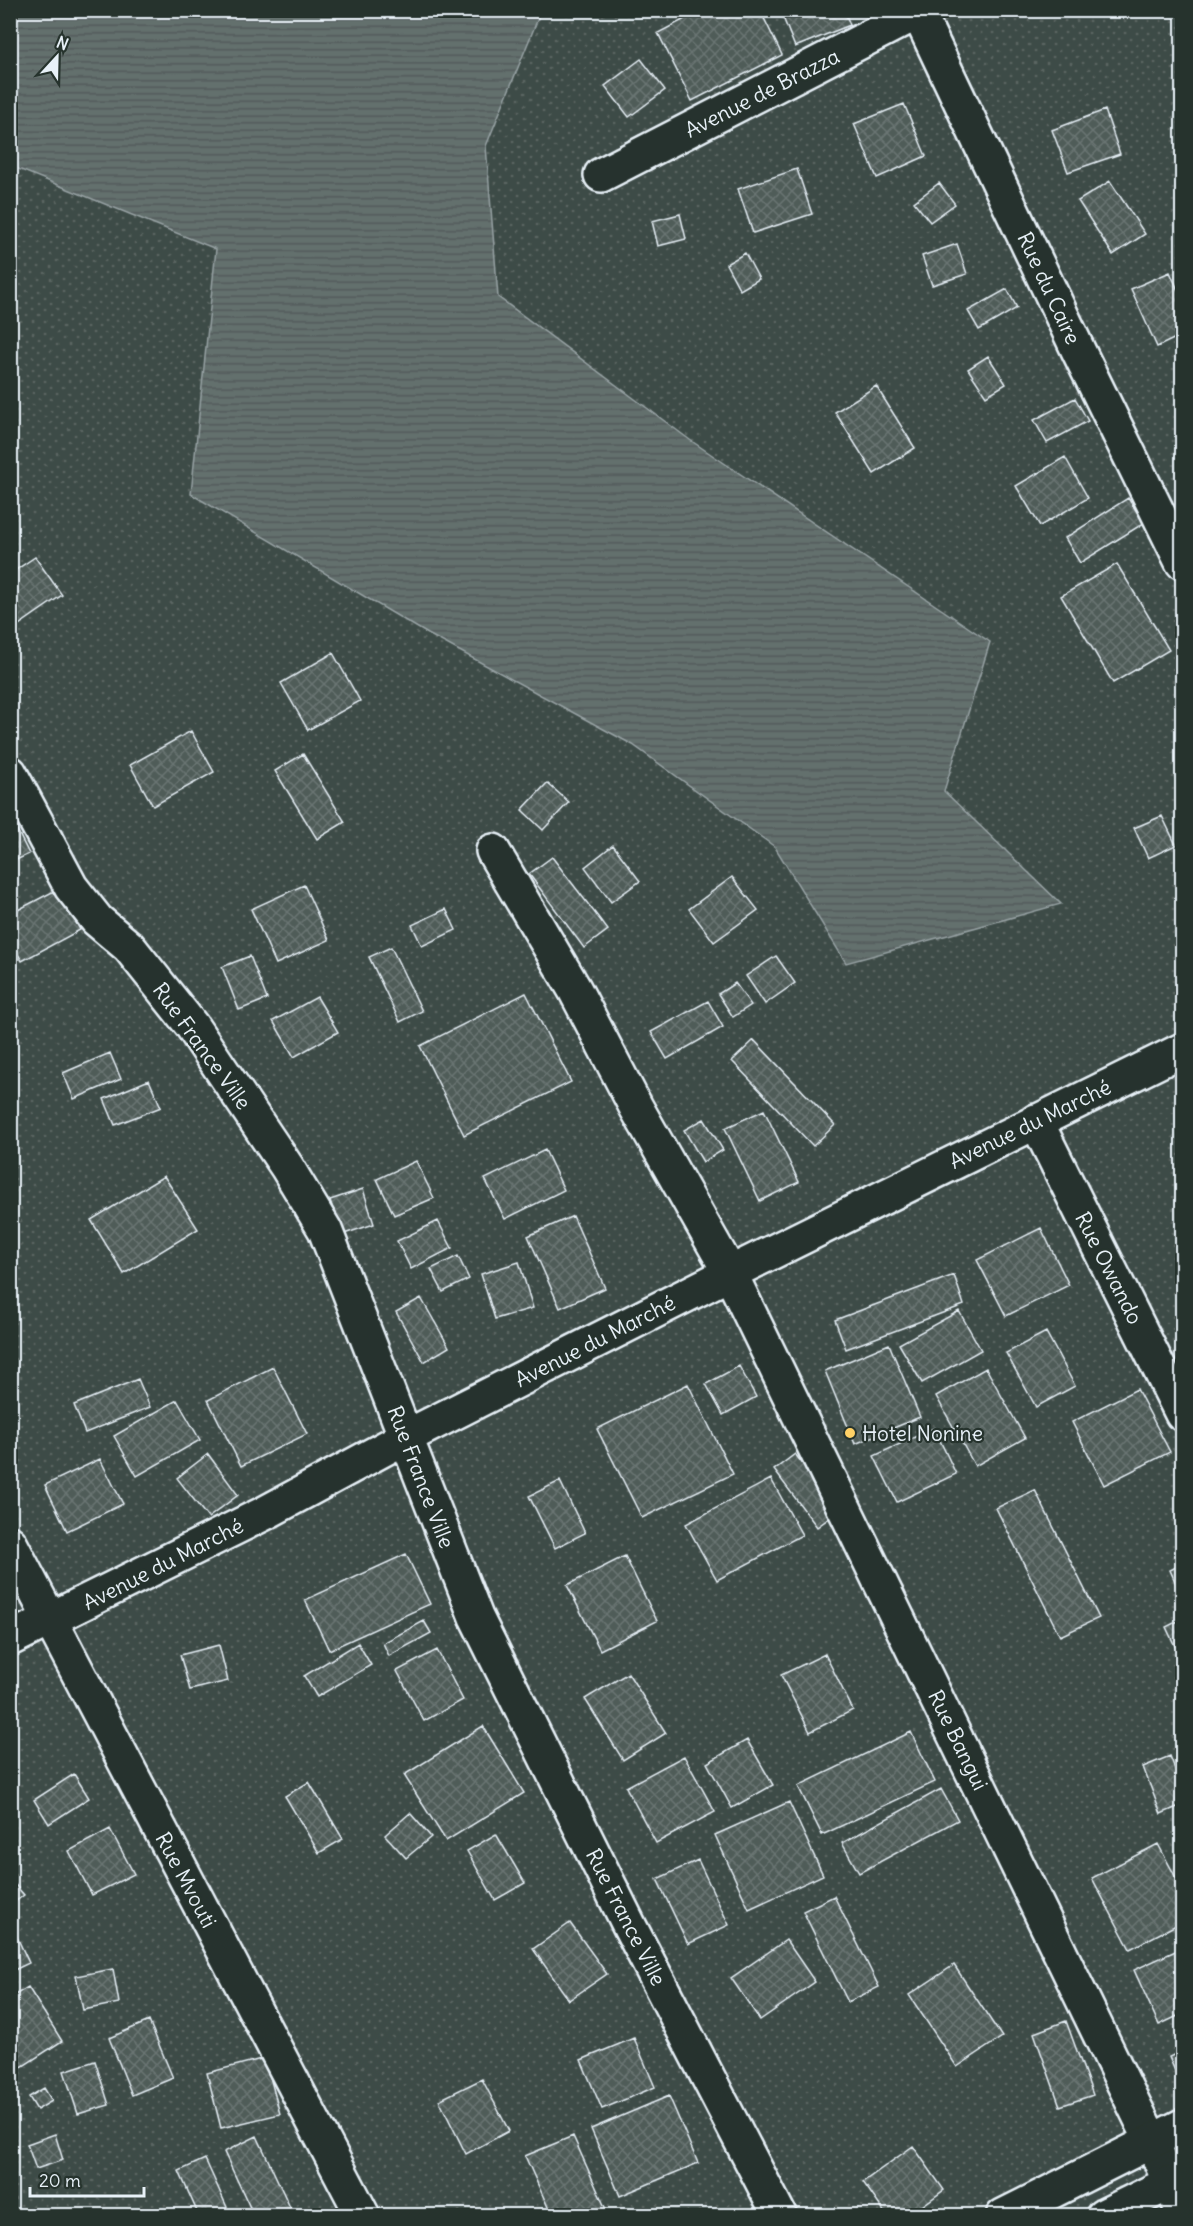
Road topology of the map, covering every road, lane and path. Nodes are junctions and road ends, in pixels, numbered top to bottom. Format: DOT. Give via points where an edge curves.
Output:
graph roads {
  1 [pos="919,11"];
  2 [pos="601,176"];
  3 [pos="1182,562"];
  4 [pos="10,773"];
  5 [pos="493,851"];
  6 [pos="1182,1050"];
  7 [pos="1036,1121"];
  8 [pos="730,1273"];
  9 [pos="1182,1414"];
  10 [pos="404,1438"];
  11 [pos="10,1544"];
  12 [pos="49,1621"];
  13 [pos="10,1639"];
  14 [pos="1182,2126"];
  15 [pos="1152,2142"];
  16 [pos="1178,2190"];
  17 [pos="363,2216"];
  18 [pos="780,2216"];
  19 [pos="1003,2216"];
  20 [pos="1103,2216"];
  1 -- 2 [label="street, Avenue de Brazza"];
  1 -- 3 [label="street, Rue du Caire"];
  4 -- 10 [label="street, Rue France Ville" via="71,886 97,920 129,947 192,1026 325,1230"];
  5 -- 8 [label="street, Rue Bangui" via="575,990"];
  6 -- 7 [label="street, Avenue du Marché"];
  7 -- 8 [label="street, Avenue du Marché"];
  7 -- 9 [label="street, Rue Owando"];
  8 -- 10 [label="street, Avenue du Marché"];
  8 -- 15 [label="street, Rue Bangui"];
  10 -- 12 [label="street, Avenue du Marché"];
  10 -- 18 [label="street, Rue France Ville" via="476,1617"];
  11 -- 12 [label="street, Rue Mvouti"];
  12 -- 13 [label="street, Avenue du Marché"];
  12 -- 17 [label="street, Rue Mvouti"];
  14 -- 15 [label="street"];
  15 -- 16 [label="street, Rue Bangui"];
  15 -- 19 [label="street"];
  16 -- 20 [label="street"];
}
